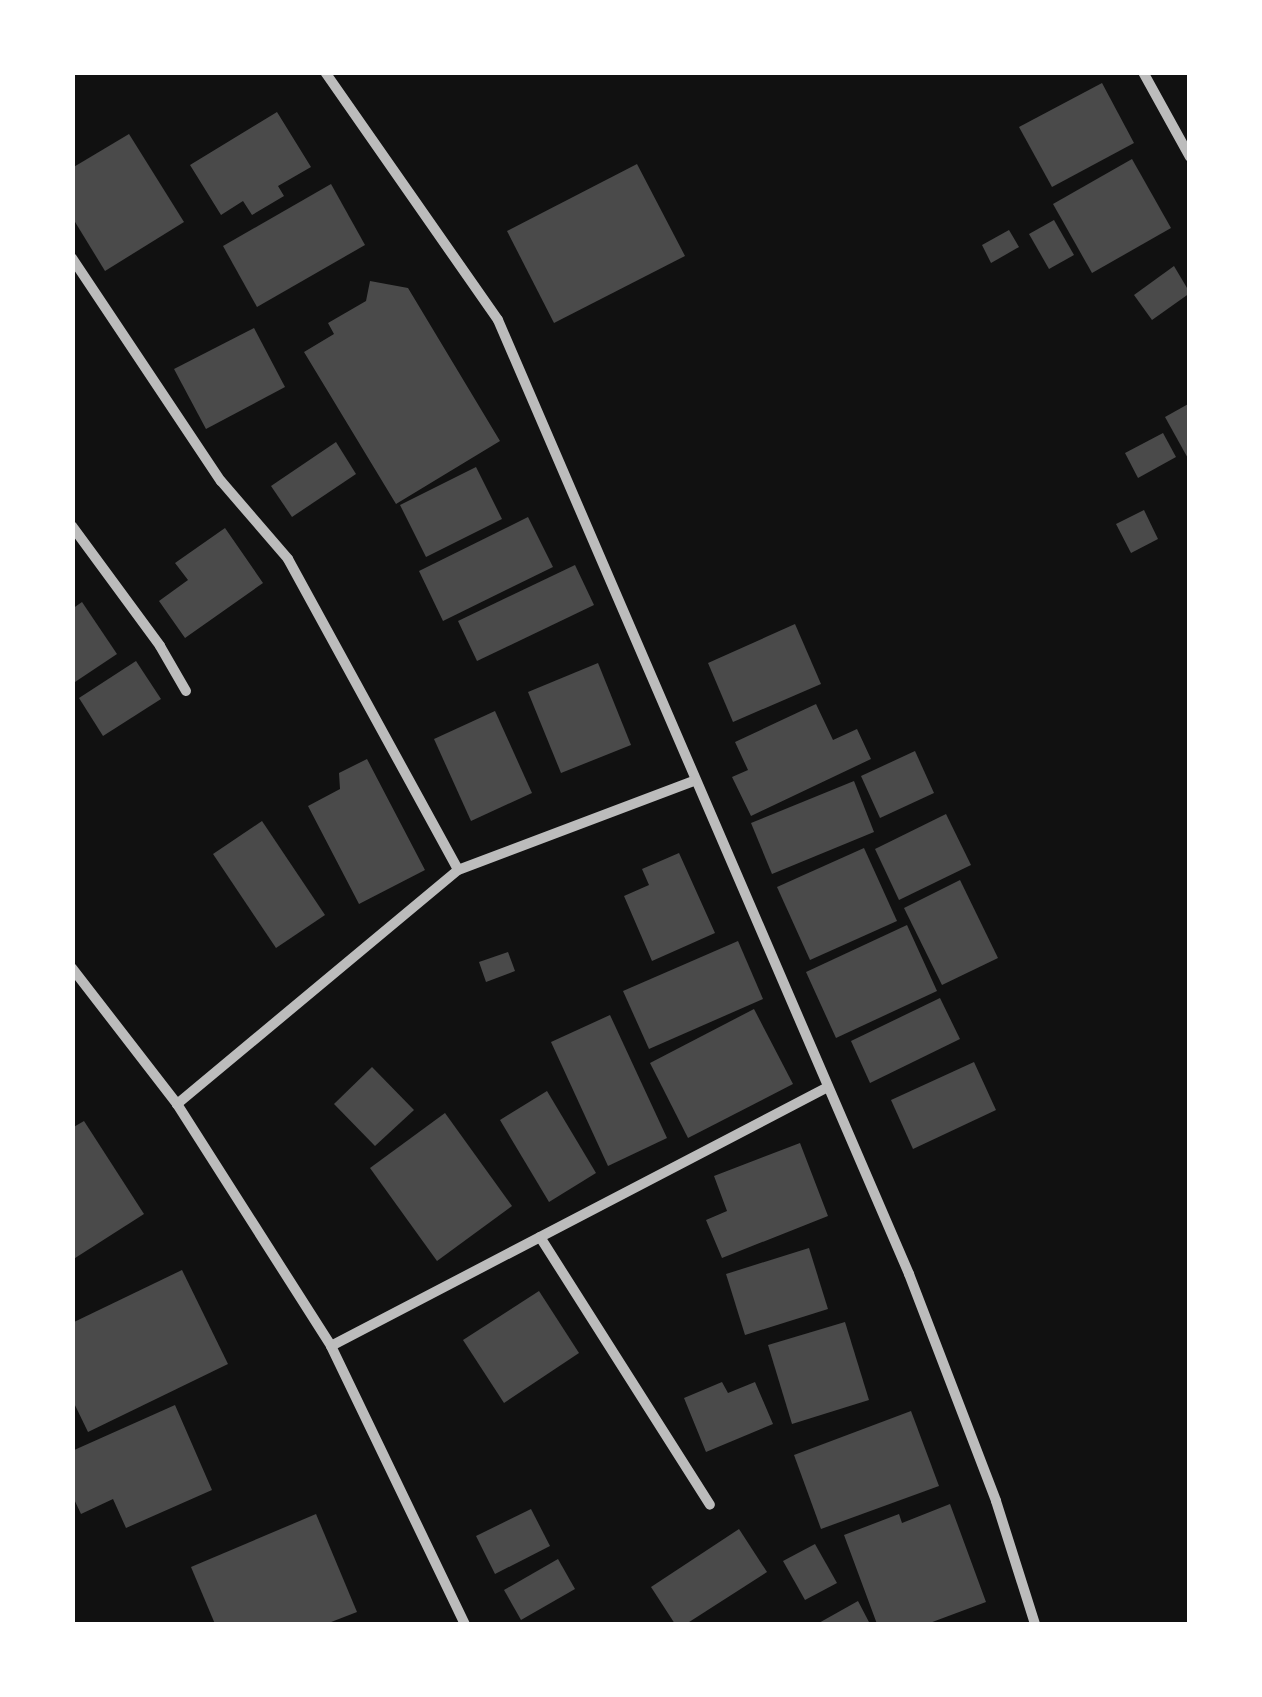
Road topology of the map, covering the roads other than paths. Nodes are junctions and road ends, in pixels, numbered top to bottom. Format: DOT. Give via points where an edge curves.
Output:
graph roads {
  1 [pos="325,72"];
  2 [pos="1143,72"];
  3 [pos="1190,157"];
  4 [pos="72,258"];
  5 [pos="72,526"];
  6 [pos="186,690"];
  7 [pos="696,780"];
  8 [pos="458,870"];
  9 [pos="72,968"];
  10 [pos="828,1087"];
  11 [pos="177,1104"];
  12 [pos="540,1237"];
  13 [pos="331,1346"];
  14 [pos="710,1505"];
  15 [pos="465,1624"];
  16 [pos="1036,1624"];
  1 -- 7 [label="street" via="498,320"];
  2 -- 3 [label="street"];
  4 -- 8 [label="street" via="221,481 288,559"];
  5 -- 6 [label="street"];
  7 -- 8 [label="street"];
  7 -- 10 [label="street"];
  8 -- 11 [label="street"];
  9 -- 11 [label="street"];
  10 -- 12 [label="street"];
  10 -- 16 [label="street" via="909,1274"];
  11 -- 13 [label="street"];
  12 -- 13 [label="street"];
  12 -- 14 [label="street"];
  13 -- 15 [label="street"];
}
